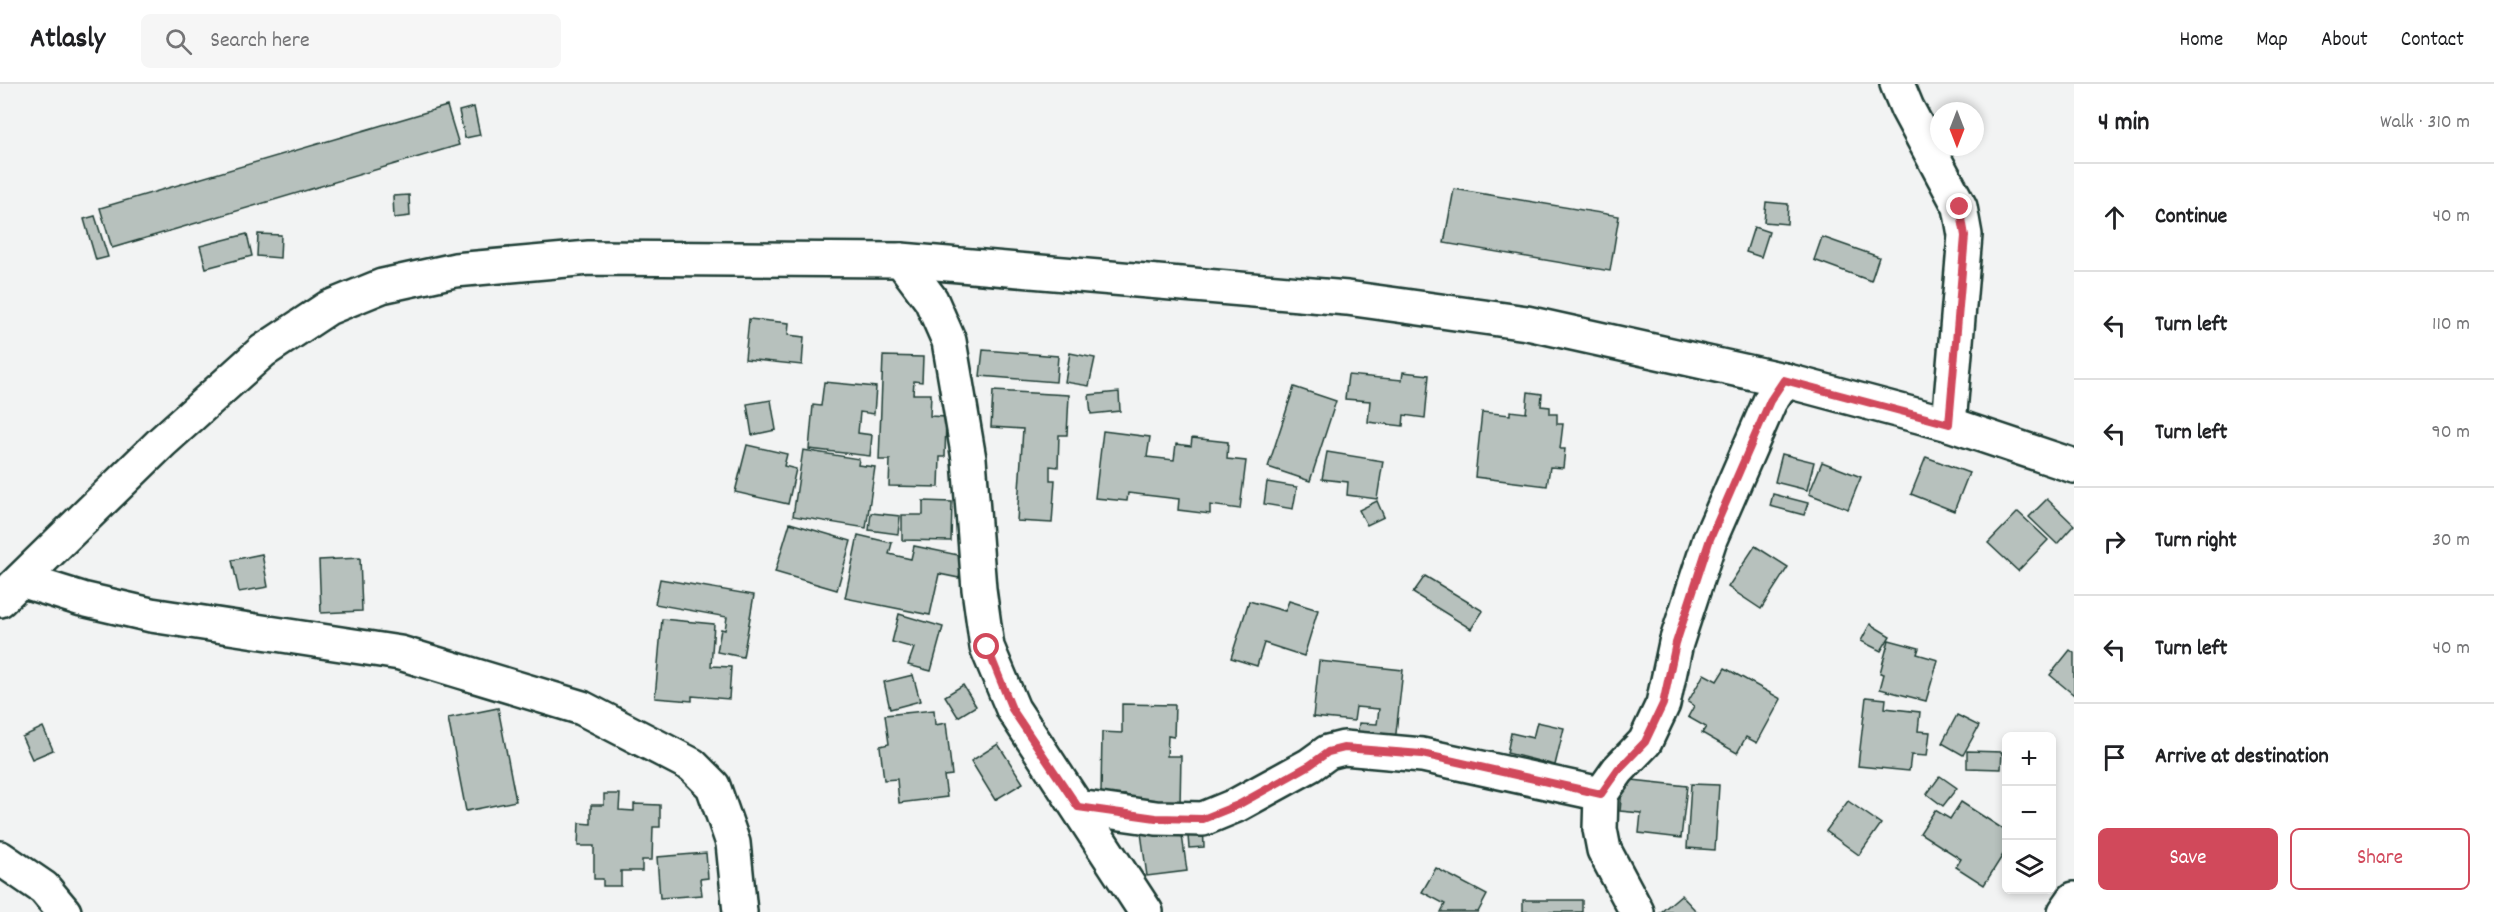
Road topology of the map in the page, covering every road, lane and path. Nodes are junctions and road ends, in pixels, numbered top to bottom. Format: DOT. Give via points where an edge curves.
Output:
graph roads {
  1 [pos="1897,84"];
  2 [pos="901,260"];
  3 [pos="1784,380"];
  4 [pos="1949,424"];
  5 [pos="2074,466"];
  6 [pos="10,590"];
  7 [pos="1601,794"];
  8 [pos="1078,807"];
  9 [pos="0,858"];
  10 [pos="2074,899"];
  11 [pos="64,912"];
  12 [pos="740,912"];
  13 [pos="1146,912"];
  14 [pos="1637,912"];
  15 [pos="2065,912"];
  1 -- 4 [label="street" via="1960,207 1965,236"];
  2 -- 3 [label="street" via="1358,300 1527,323"];
  2 -- 6 [label="street" via="589,258 455,270 382,286 328,308 263,351 162,442"];
  2 -- 8 [label="street" via="931,300 949,341 969,459 987,647 1012,709"];
  3 -- 4 [label="street"];
  3 -- 7 [label="street" via="1770,401 1710,539 1676,643 1663,704 1645,742"];
  4 -- 5 [label="street"];
  6 -- 12 [label="street" via="400,653 582,708 692,765 713,786 733,843"];
  7 -- 8 [label="street" via="1422,754 1344,748 1328,752 1238,805 1203,819 1156,818"];
  7 -- 14 [label="street" via="1604,850"];
  8 -- 13 [label="street"];
  9 -- 11 [label="street" via="44,888"];
  10 -- 15 [label="street"];
}
